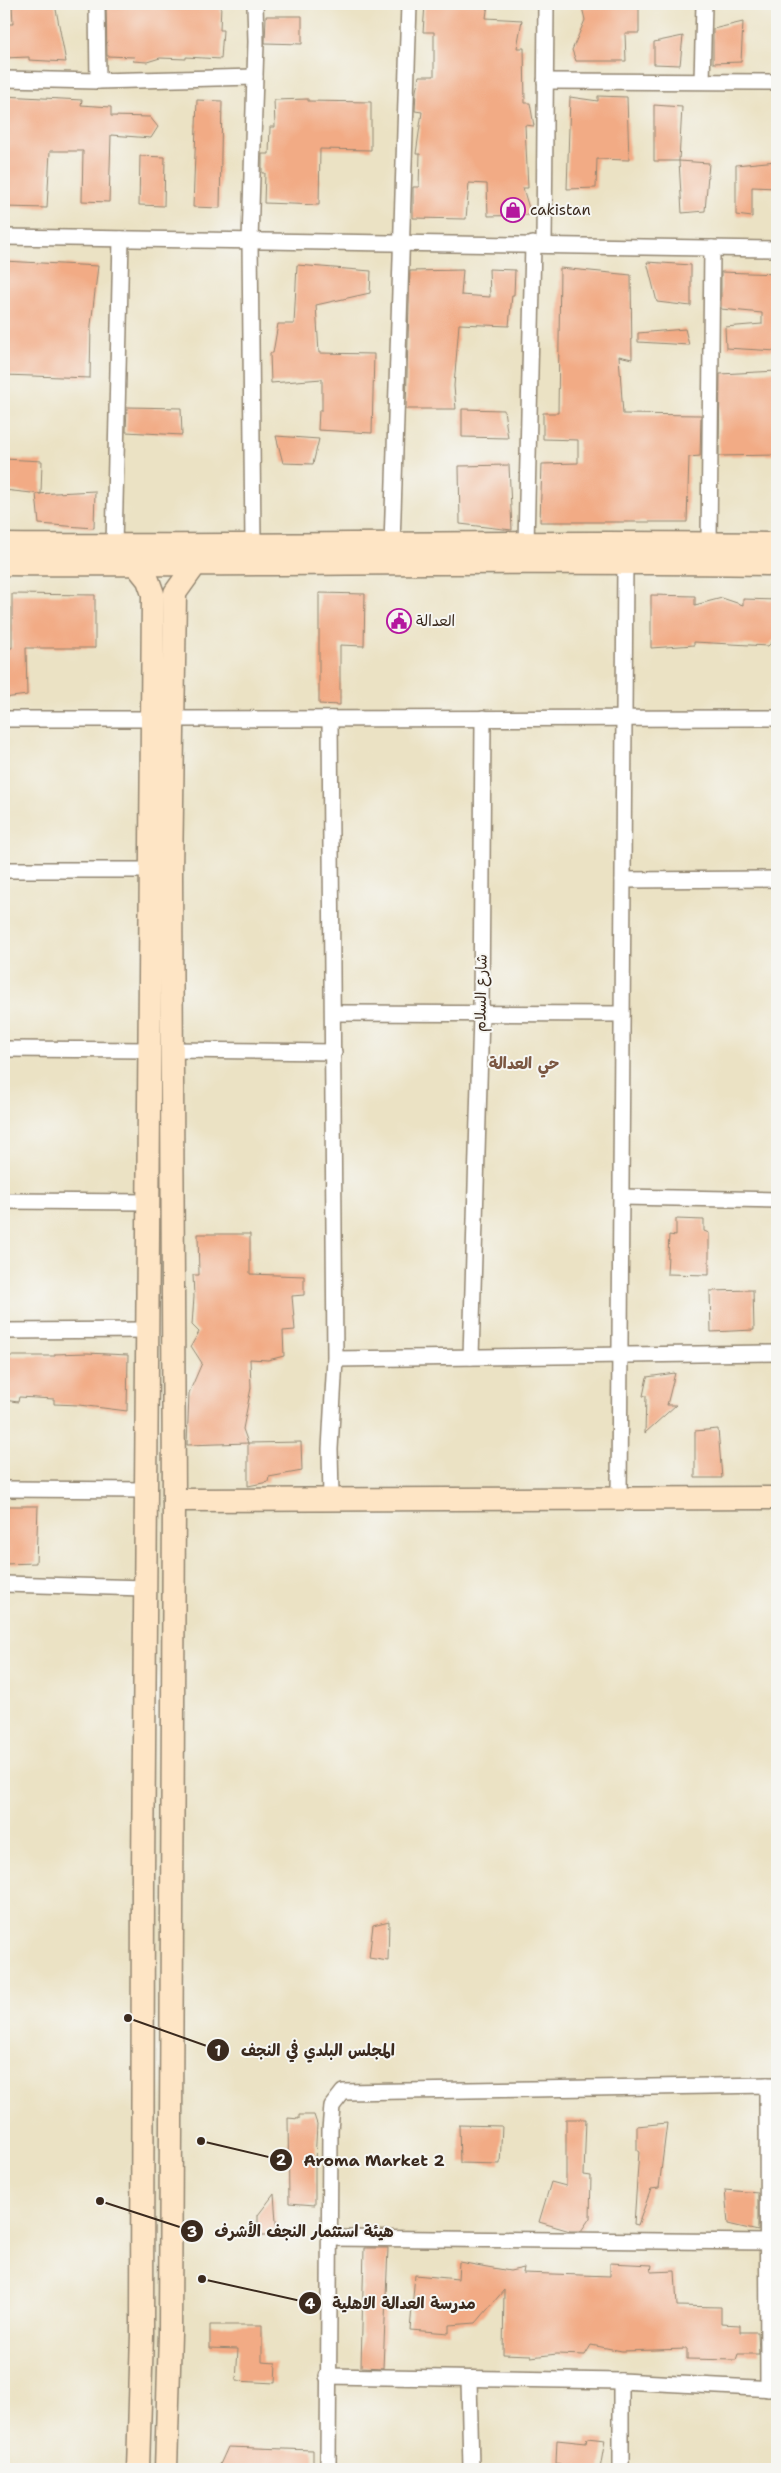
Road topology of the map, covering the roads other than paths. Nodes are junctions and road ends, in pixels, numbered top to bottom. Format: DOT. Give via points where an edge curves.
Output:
graph roads {
  1 [pos="97,4"];
  2 [pos="255,4"];
  3 [pos="409,4"];
  4 [pos="546,4"];
  5 [pos="704,4"];
  6 [pos="255,77"];
  7 [pos="4,79"];
  8 [pos="545,81"];
  9 [pos="702,81"];
  10 [pos="98,82"];
  11 [pos="777,82"];
  12 [pos="4,237"];
  13 [pos="121,239"];
  14 [pos="250,240"];
  15 [pos="401,242"];
  16 [pos="538,244"];
  17 [pos="712,248"];
  18 [pos="777,249"];
  19 [pos="526,543"];
  20 [pos="709,543"];
  21 [pos="254,544"];
  22 [pos="777,544"];
  23 [pos="4,545"];
  24 [pos="114,546"];
  25 [pos="392,555"];
  26 [pos="625,561"];
  27 [pos="4,564"];
  28 [pos="777,564"];
  29 [pos="136,565"];
  30 [pos="196,565"];
  31 [pos="164,594"];
  32 [pos="483,718"];
  33 [pos="624,718"];
  34 [pos="777,718"];
  35 [pos="4,719"];
  36 [pos="162,719"];
  37 [pos="330,719"];
  38 [pos="4,870"];
  39 [pos="151,870"];
  40 [pos="777,879"];
  41 [pos="623,880"];
  42 [pos="333,1013"];
  43 [pos="622,1014"];
  44 [pos="481,1015"];
  45 [pos="4,1049"];
  46 [pos="150,1050"];
  47 [pos="172,1050"];
  48 [pos="334,1052"];
  49 [pos="621,1197"];
  50 [pos="777,1200"];
  51 [pos="4,1201"];
  52 [pos="148,1202"];
  53 [pos="174,1329"];
  54 [pos="148,1330"];
  55 [pos="4,1331"];
  56 [pos="777,1354"];
  57 [pos="620,1355"];
  58 [pos="471,1357"];
  59 [pos="335,1359"];
  60 [pos="4,1489"];
  61 [pos="147,1490"];
  62 [pos="331,1498"];
  63 [pos="777,1498"];
  64 [pos="174,1500"];
  65 [pos="619,1500"];
  66 [pos="4,1584"];
  67 [pos="145,1588"];
  68 [pos="143,1874"];
  69 [pos="172,1875"];
  70 [pos="772,2085"];
  71 [pos="330,2238"];
  72 [pos="768,2242"];
  73 [pos="327,2376"];
  74 [pos="469,2379"];
  75 [pos="621,2381"];
  76 [pos="773,2389"];
  77 [pos="138,2469"];
  78 [pos="166,2469"];
  79 [pos="328,2469"];
  80 [pos="471,2469"];
  81 [pos="621,2469"];
  1 -- 10 [label="street"];
  2 -- 6 [label="street"];
  3 -- 15 [label="street"];
  4 -- 8 [label="street"];
  5 -- 9 [label="street"];
  6 -- 10 [label="street"];
  6 -- 14 [label="street"];
  7 -- 10 [label="street"];
  8 -- 9 [label="street"];
  8 -- 16 [label="street"];
  9 -- 11 [label="street"];
  12 -- 13 [label="street"];
  13 -- 14 [label="street"];
  13 -- 24 [label="street"];
  14 -- 15 [label="street"];
  14 -- 21 [label="street"];
  15 -- 16 [label="street"];
  15 -- 25 [label="street"];
  16 -- 17 [label="street"];
  16 -- 19 [label="street"];
  17 -- 18 [label="street"];
  17 -- 20 [label="street"];
  19 -- 20 [label="street"];
  19 -- 25 [label="street"];
  20 -- 22 [label="street"];
  21 -- 24 [label="street"];
  21 -- 25 [label="street"];
  23 -- 24 [label="street"];
  25 -- 26 [label="street"];
  25 -- 30 [label="street"];
  26 -- 28 [label="street"];
  26 -- 33 [label="street"];
  27 -- 29 [label="street"];
  29 -- 30 [label="street"];
  29 -- 31 [label="street"];
  30 -- 31 [label="street"];
  31 -- 36 [label="street"];
  32 -- 33 [label="street"];
  32 -- 37 [label="street"];
  32 -- 44 [label="street, شارع السلام"];
  33 -- 34 [label="street"];
  33 -- 41 [label="street"];
  35 -- 36 [label="street"];
  36 -- 37 [label="street"];
  36 -- 39 [label="street"];
  36 -- 47 [label="street"];
  37 -- 42 [label="street"];
  38 -- 39 [label="street"];
  39 -- 46 [label="street"];
  40 -- 41 [label="street"];
  41 -- 43 [label="street"];
  42 -- 44 [label="street"];
  42 -- 48 [label="street"];
  43 -- 44 [label="street"];
  43 -- 49 [label="street"];
  44 -- 58 [label="street, شارع السلام"];
  45 -- 46 [label="street"];
  46 -- 52 [label="street"];
  47 -- 48 [label="street"];
  47 -- 53 [label="street"];
  48 -- 59 [label="street"];
  49 -- 50 [label="street"];
  49 -- 57 [label="street"];
  51 -- 52 [label="street"];
  52 -- 54 [label="street"];
  53 -- 54 [label="street"];
  53 -- 64 [label="street"];
  54 -- 55 [label="street"];
  54 -- 61 [label="street"];
  56 -- 57 [label="street"];
  57 -- 58 [label="street"];
  57 -- 65 [label="street"];
  58 -- 59 [label="street"];
  59 -- 62 [label="street"];
  60 -- 61 [label="street"];
  61 -- 67 [label="street"];
  62 -- 64 [label="street"];
  62 -- 65 [label="street"];
  63 -- 65 [label="street"];
  64 -- 69 [label="street"];
  66 -- 67 [label="street"];
  67 -- 68 [label="street"];
  68 -- 69 [label="street"];
  68 -- 77 [label="street" via="142,2334"];
  69 -- 78 [label="street" via="170,2334"];
  70 -- 71 [label="street" via="343,2092 332,2106"];
  70 -- 72 [label="street"];
  71 -- 72 [label="street"];
  71 -- 73 [label="street"];
  72 -- 76 [label="street"];
  73 -- 74 [label="street"];
  73 -- 79 [label="street"];
  74 -- 75 [label="street"];
  74 -- 80 [label="street"];
  75 -- 76 [label="street"];
  75 -- 81 [label="street"];
}
